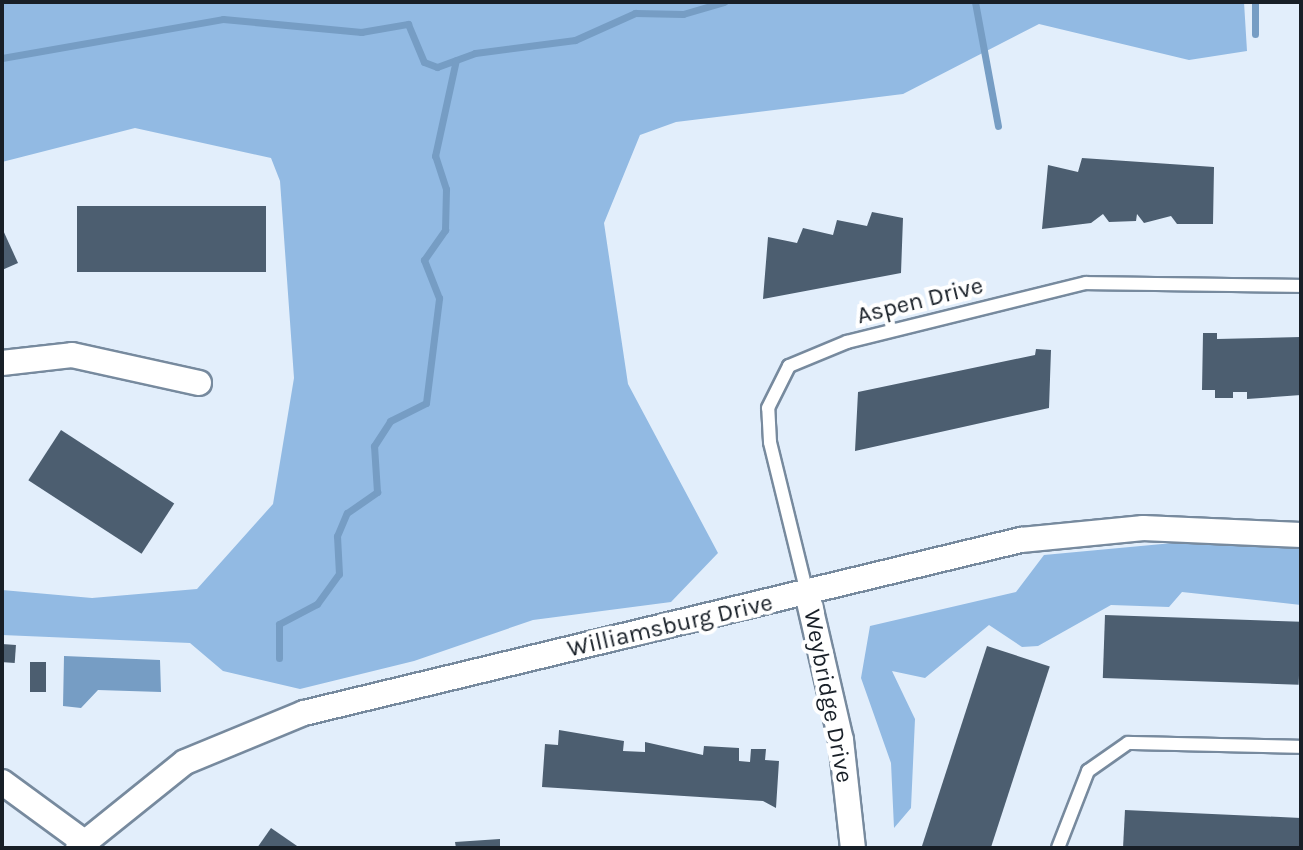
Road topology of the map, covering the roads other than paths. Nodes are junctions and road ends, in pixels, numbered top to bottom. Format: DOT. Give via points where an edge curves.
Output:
graph roads {
  1 [pos="1301,286"];
  2 [pos="2,363"];
  3 [pos="199,383"];
  4 [pos="1301,535"];
  5 [pos="807,593"];
  6 [pos="1301,747"];
  7 [pos="2,782"];
  8 [pos="81,845"];
  9 [pos="853,848"];
  10 [pos="1058,848"];
  1 -- 5 [label="lane, Aspen Drive" via="1086,283 798,361 776,383 768,408"];
  2 -- 3 [label="street" via="72,355"];
  4 -- 5 [label="street, Williamsburg Drive" via="1081,530"];
  5 -- 8 [label="street, Williamsburg Drive" via="245,733 141,791"];
  5 -- 9 [label="street, Weybridge Drive" via="841,740"];
  6 -- 10 [label="lane" via="1128,743 1088,771"];
  7 -- 8 [label="street"];
}
